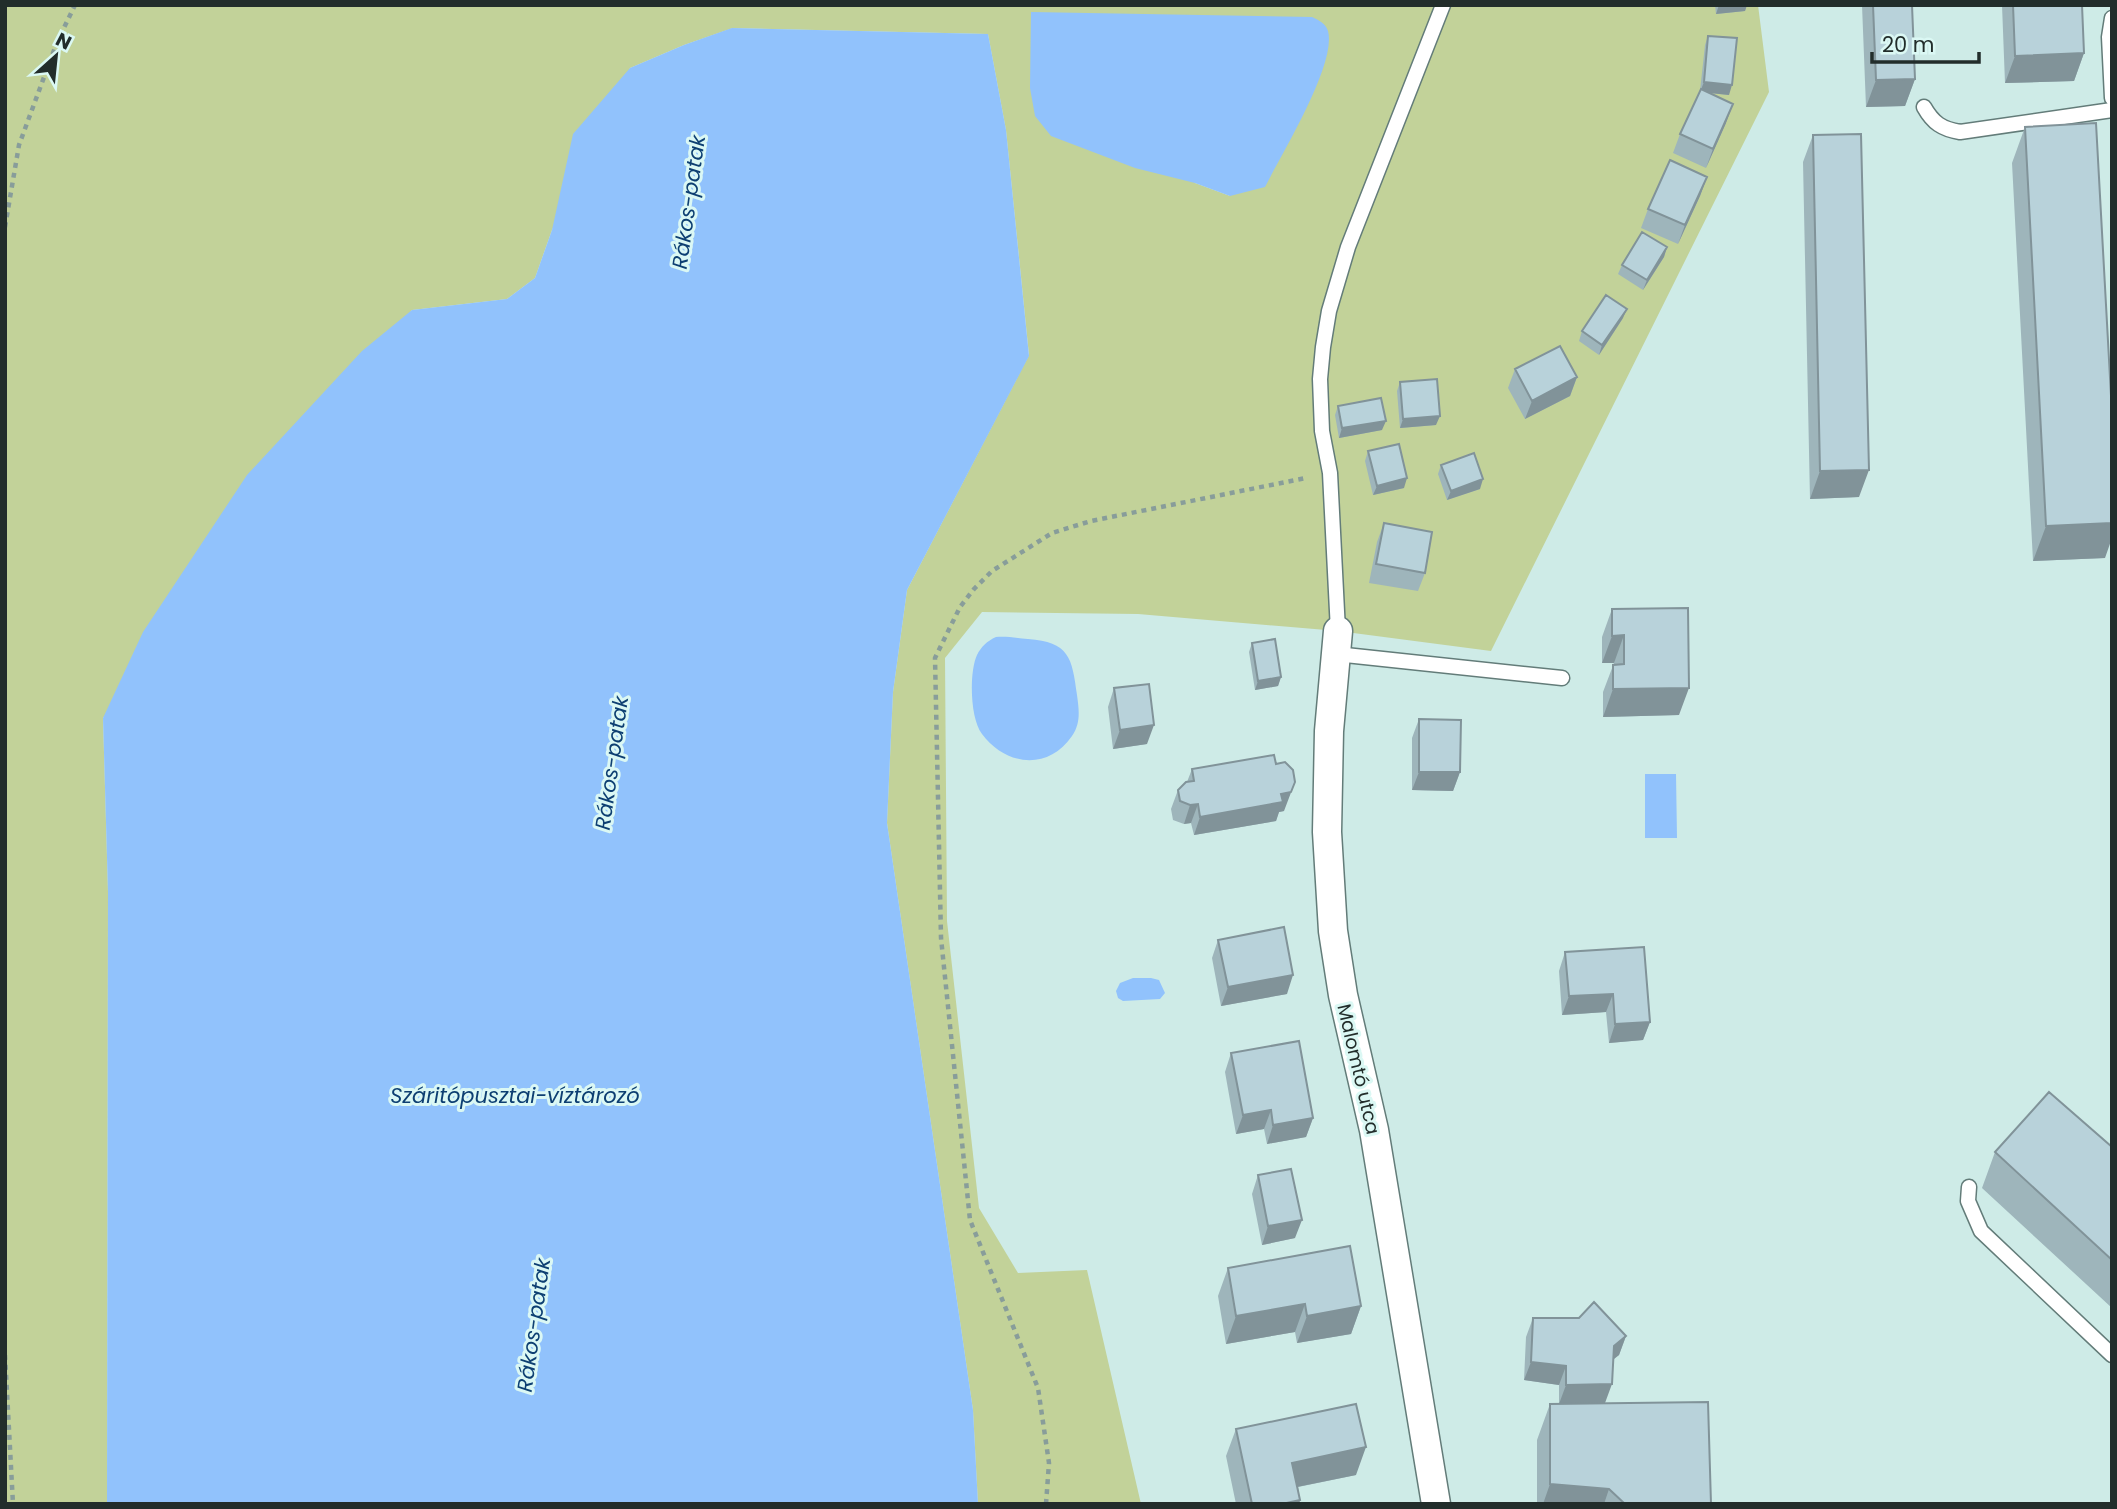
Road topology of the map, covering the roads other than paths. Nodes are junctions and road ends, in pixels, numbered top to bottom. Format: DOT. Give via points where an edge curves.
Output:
graph roads {
  1 [pos="1443,5"];
  2 [pos="2112,18"];
  3 [pos="2112,98"];
  4 [pos="1924,107"];
  5 [pos="2112,110"];
  6 [pos="1337,642"];
  7 [pos="1562,678"];
  8 [pos="1969,1187"];
  9 [pos="2112,1354"];
  10 [pos="1436,1504"];
  1 -- 6 [label="lane" via="1348,247 1329,311 1320,379 1322,431 1330,473"];
  2 -- 3 [label="lane"];
  4 -- 5 [label="lane" via="1930,119 1944,129 1960,132"];
  6 -- 7 [label="lane"];
  6 -- 10 [label="street, Malomtó utca" via="1329,731 1333,931 1374,1130"];
  8 -- 9 [label="lane" via="1968,1201 1981,1231"];
}
